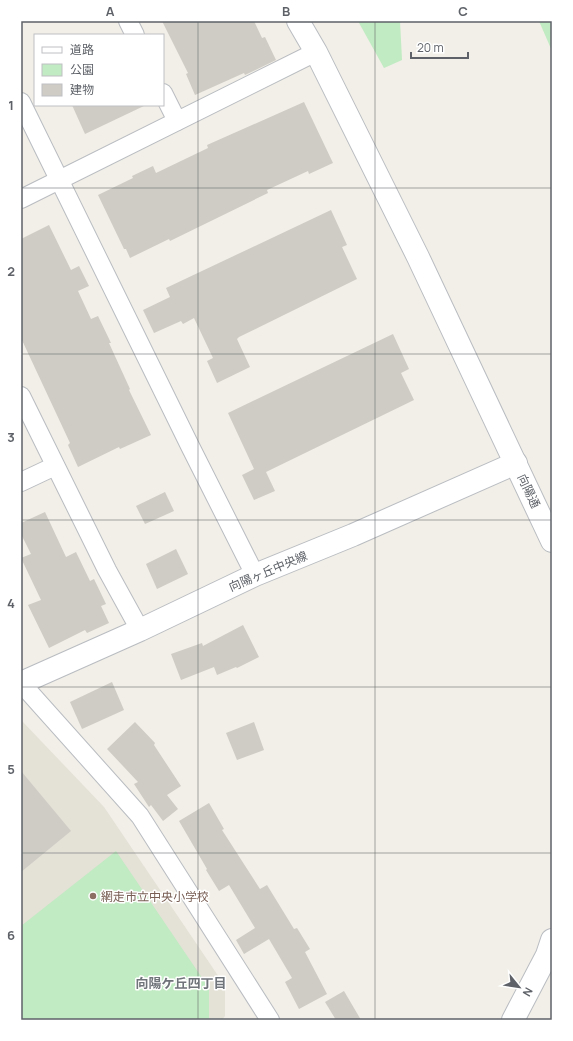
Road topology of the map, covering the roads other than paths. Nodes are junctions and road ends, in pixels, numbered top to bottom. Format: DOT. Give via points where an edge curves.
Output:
graph roads {
  1 [pos="128,21"];
  2 [pos="298,21"];
  3 [pos="134,34"];
  4 [pos="316,52"];
  5 [pos="164,95"];
  6 [pos="21,102"];
  7 [pos="177,121"];
  8 [pos="59,179"];
  9 [pos="21,199"];
  10 [pos="21,396"];
  11 [pos="516,463"];
  12 [pos="55,466"];
  13 [pos="21,482"];
  14 [pos="552,541"];
  15 [pos="255,575"];
  16 [pos="140,630"];
  17 [pos="21,683"];
  18 [pos="552,940"];
  19 [pos="270,1020"];
  20 [pos="513,1020"];
  1 -- 3 [label="street"];
  2 -- 4 [label="street, 向陽通"];
  4 -- 7 [label="street"];
  4 -- 11 [label="street, 向陽通" via="418,257"];
  5 -- 7 [label="street"];
  6 -- 8 [label="street"];
  7 -- 8 [label="street"];
  8 -- 9 [label="street"];
  8 -- 15 [label="street"];
  10 -- 12 [label="street"];
  11 -- 14 [label="street, 向陽通"];
  11 -- 15 [label="street, 向陽ヶ丘中央線"];
  12 -- 13 [label="street"];
  12 -- 16 [label="street"];
  15 -- 16 [label="street, 向陽ヶ丘中央線"];
  16 -- 17 [label="street, 向陽ヶ丘中央線"];
  17 -- 19 [label="street" via="140,816"];
  18 -- 20 [label="street" via="547,955"];
}
